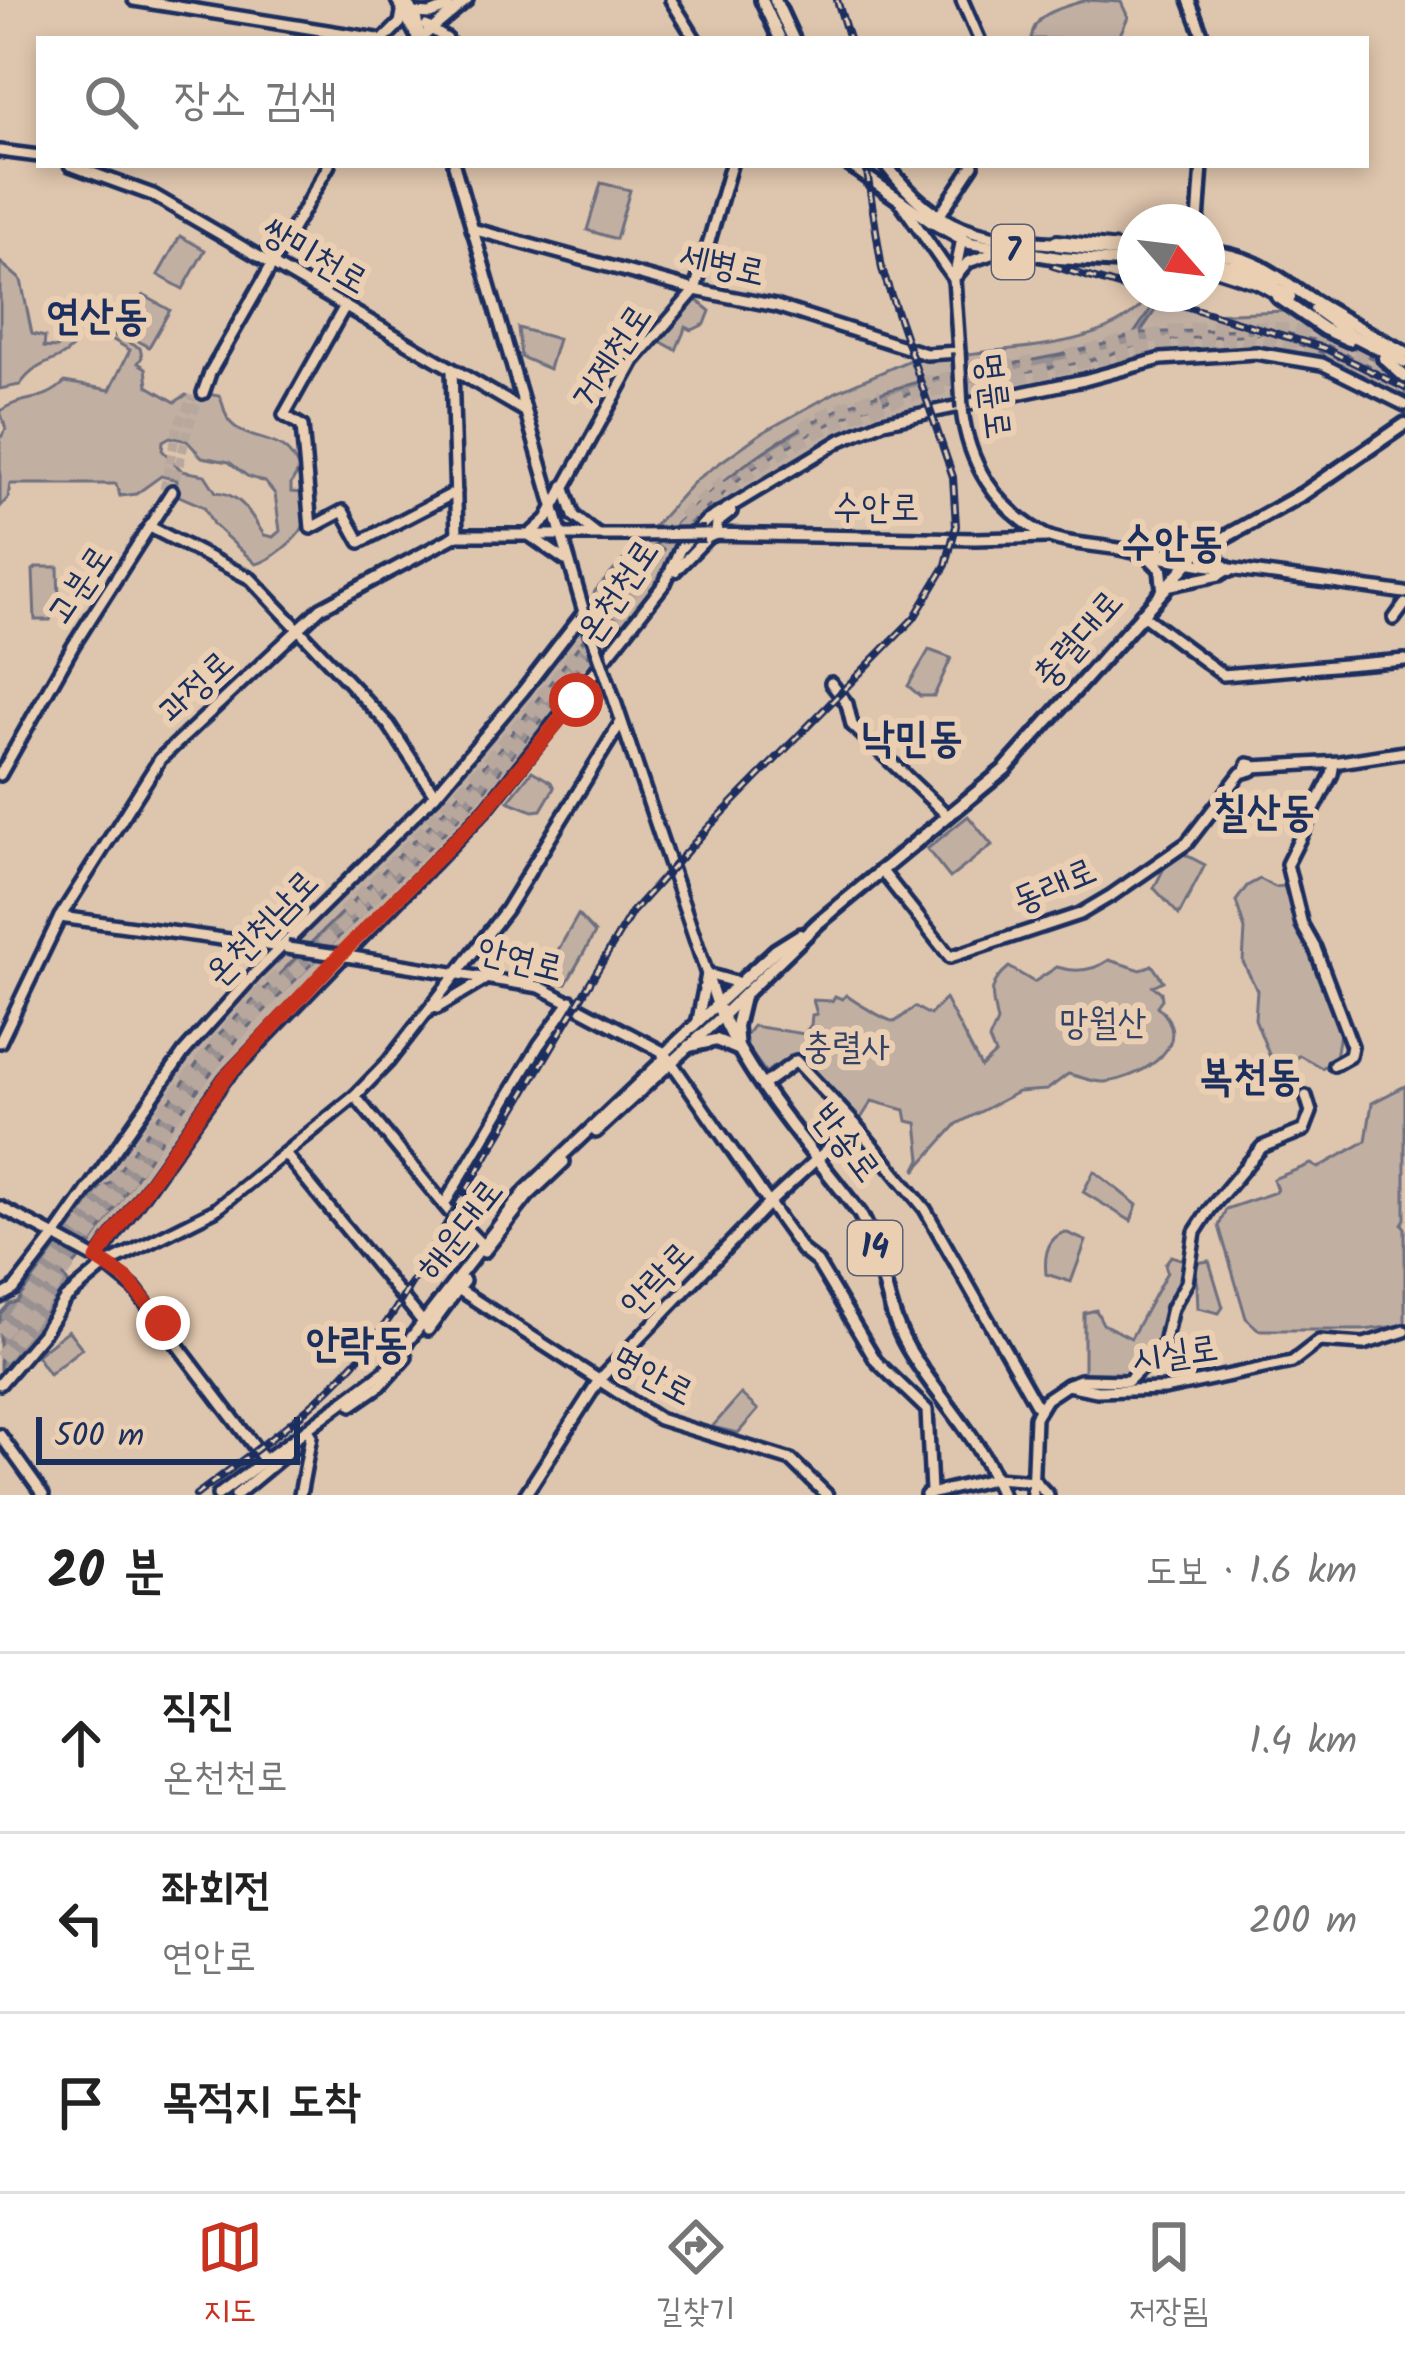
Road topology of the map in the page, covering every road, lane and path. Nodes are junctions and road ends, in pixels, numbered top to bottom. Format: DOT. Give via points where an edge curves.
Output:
graph roads {
  1 [pos="134,0"];
  2 [pos="467,0"];
  3 [pos="671,0"];
  4 [pos="762,0"];
  5 [pos="775,0"];
  6 [pos="962,0"];
  7 [pos="1189,0"];
  8 [pos="401,2"];
  9 [pos="451,7"];
  10 [pos="425,28"];
  11 [pos="361,36"];
  12 [pos="384,36"];
  13 [pos="418,36"];
  14 [pos="448,36"];
  15 [pos="693,36"];
  16 [pos="783,36"];
  17 [pos="784,36"];
  18 [pos="978,36"];
  19 [pos="1203,36"];
  20 [pos="0,151"];
  21 [pos="36,156"];
  22 [pos="78,168"];
  23 [pos="327,168"];
  24 [pos="455,168"];
  25 [pos="730,168"];
  26 [pos="854,168"];
  27 [pos="886,168"];
  28 [pos="971,168"];
  29 [pos="1202,168"];
  30 [pos="898,198"];
  31 [pos="1199,204"];
  32 [pos="939,216"];
  33 [pos="472,229"];
  34 [pos="962,234"];
  35 [pos="1053,243"];
  36 [pos="1117,248"];
  37 [pos="1000,250"];
  38 [pos="1038,253"];
  39 [pos="1117,262"];
  40 [pos="272,263"];
  41 [pos="1225,264"];
  42 [pos="1225,267"];
  43 [pos="1225,269"];
  44 [pos="954,279"];
  45 [pos="695,290"];
  46 [pos="1292,292"];
  47 [pos="345,306"];
  48 [pos="959,352"];
  49 [pos="1405,364"];
  50 [pos="452,369"];
  51 [pos="198,394"];
  52 [pos="1405,405"];
  53 [pos="524,410"];
  54 [pos="1405,424"];
  55 [pos="564,485"];
  56 [pos="168,490"];
  57 [pos="456,492"];
  58 [pos="749,498"];
  59 [pos="551,508"];
  60 [pos="150,527"];
  61 [pos="711,534"];
  62 [pos="458,535"];
  63 [pos="529,535"];
  64 [pos="558,535"];
  65 [pos="597,535"];
  66 [pos="634,535"];
  67 [pos="1047,537"];
  68 [pos="1216,542"];
  69 [pos="1149,556"];
  70 [pos="1185,564"];
  71 [pos="568,565"];
  72 [pos="1228,570"];
  73 [pos="665,583"];
  74 [pos="1164,588"];
  75 [pos="1405,593"];
  76 [pos="1405,604"];
  77 [pos="584,612"];
  78 [pos="1141,614"];
  79 [pos="1394,619"];
  80 [pos="298,630"];
  81 [pos="1405,660"];
  82 [pos="830,683"];
  83 [pos="621,722"];
  84 [pos="1405,752"];
  85 [pos="1334,763"];
  86 [pos="0,775"];
  87 [pos="435,794"];
  88 [pos="948,816"];
  89 [pos="881,870"];
  90 [pos="60,917"];
  91 [pos="284,947"];
  92 [pos="339,955"];
  93 [pos="460,974"];
  94 [pos="707,974"];
  95 [pos="490,978"];
  96 [pos="741,988"];
  97 [pos="571,1001"];
  98 [pos="719,1010"];
  99 [pos="429,1013"];
  100 [pos="691,1029"];
  101 [pos="0,1042"];
  102 [pos="688,1046"];
  103 [pos="738,1048"];
  104 [pos="667,1059"];
  105 [pos="1336,1064"];
  106 [pos="763,1085"];
  107 [pos="355,1096"];
  108 [pos="1306,1096"];
  109 [pos="855,1124"];
  110 [pos="585,1137"];
  111 [pos="285,1154"];
  112 [pos="818,1159"];
  113 [pos="769,1203"];
  114 [pos="444,1205"];
  115 [pos="0,1207"];
  116 [pos="493,1233"];
  117 [pos="473,1235"];
  118 [pos="58,1238"];
  119 [pos="485,1248"];
  120 [pos="98,1260"];
  121 [pos="472,1260"];
  122 [pos="458,1289"];
  123 [pos="0,1297"];
  124 [pos="427,1326"];
  125 [pos="1405,1331"];
  126 [pos="599,1380"];
  127 [pos="0,1384"];
  128 [pos="1067,1385"];
  129 [pos="1038,1408"];
  130 [pos="309,1433"];
  131 [pos="0,1435"];
  132 [pos="254,1444"];
  133 [pos="278,1450"];
  134 [pos="264,1464"];
  135 [pos="996,1478"];
  136 [pos="1035,1481"];
  137 [pos="929,1493"];
  138 [pos="43,1495"];
  139 [pos="218,1495"];
  140 [pos="233,1495"];
  141 [pos="299,1495"];
  142 [pos="525,1495"];
  143 [pos="827,1495"];
  144 [pos="1001,1495"];
  145 [pos="1032,1495"];
  146 [pos="1048,1495"];
  1 -- 11 [label="main road"];
  2 -- 9 [label="main road"];
  3 -- 15 [label="main road"];
  4 -- 16 [label="main road"];
  5 -- 17 [label="main road"];
  6 -- 18 [label="main road"];
  7 -- 19 [label="main road"];
  8 -- 10 [label="main road"];
  8 -- 12 [label="main road" via="400,22"];
  8 -- 13 [label="main road"];
  9 -- 10 [label="main road"];
  9 -- 10 [label="main road" via="430,14"];
  9 -- 14 [label="main road"];
  20 -- 21 [label="main road"];
  22 -- 40 [label="main road, 쌍미천로" via="153,195"];
  23 -- 40 [label="main road"];
  24 -- 33 [label="main road"];
  25 -- 45 [label="main road, 거제천로"];
  26 -- 30 [label="main road, 7"];
  27 -- 32 [label="main road, 7"];
  28 -- 32 [label="main road"];
  29 -- 31 [label="main road"];
  30 -- 34 [label="main road, 7"];
  30 -- 44 [label="main road"];
  32 -- 34 [label="main road, 7"];
  33 -- 45 [label="main road, 세병로"];
  33 -- 53 [label="main road"];
  34 -- 35 [label="main road, 7"];
  34 -- 37 [label="main road, 7"];
  34 -- 44 [label="main road, 명륜로"];
  35 -- 36 [label="highway"];
  35 -- 38 [label="main road" via="1038,245"];
  37 -- 38 [label="main road, 7"];
  37 -- 44 [label="main road" via="968,262"];
  38 -- 39 [label="main road, 7"];
  40 -- 47 [label="main road, 쌍미천로"];
  40 -- 51 [label="main road"];
  41 -- 49 [label="main road" via="1265,276"];
  42 -- 46 [label="highway"];
  43 -- 49 [label="main road" via="1324,328"];
  44 -- 48 [label="main road, 명륜로"];
  45 -- 48 [label="main road, 세병로" via="776,306 926,354"];
  45 -- 55 [label="main road, 거제천로" via="634,362"];
  46 -- 49 [label="main road"];
  47 -- 50 [label="main road, 쌍미천로"];
  47 -- 57 [label="main road" via="284,415 302,426 311,528 343,511 360,542"];
  48 -- 67 [label="main road, 명륜로, bridge" via="967,441 981,476"];
  50 -- 53 [label="main road, 쌍미천로"];
  50 -- 57 [label="main road"];
  52 -- 58 [label="main road, 온천천로" via="1307,359 1161,359 870,426"];
  53 -- 59 [label="main road"];
  54 -- 68 [label="main road, 충렬대로"];
  55 -- 59 [label="main road, 거제천로"];
  55 -- 65 [label="main road" via="574,516"];
  56 -- 60 [label="main road, 고분로"];
  57 -- 62 [label="main road"];
  58 -- 61 [label="main road"];
  58 -- 73 [label="main road, 온천천로" via="705,522 680,549"];
  59 -- 63 [label="main road, 거제천로"];
  59 -- 64 [label="main road"];
  60 -- 80 [label="main road" via="251,579"];
  60 -- 86 [label="main road, 고분로"];
  61 -- 66 [label="main road, 수안로, bridge"];
  61 -- 67 [label="main road, 수안로"];
  61 -- 73 [label="main road"];
  62 -- 63 [label="main road, 과정로"];
  62 -- 80 [label="main road, 과정로" via="321,608"];
  63 -- 64 [label="main road, 과정로"];
  63 -- 71 [label="main road"];
  64 -- 65 [label="main road, 과정로"];
  64 -- 71 [label="main road"];
  65 -- 66 [label="main road, 과정로"];
  65 -- 71 [label="main road" via="574,542"];
  67 -- 69 [label="main road, 명륜로"];
  68 -- 69 [label="main road"];
  68 -- 70 [label="main road, 충렬대로"];
  68 -- 72 [label="main road" via="1214,560"];
  69 -- 70 [label="main road, 명륜로"];
  69 -- 74 [label="main road"];
  70 -- 72 [label="main road, 명륜로"];
  70 -- 74 [label="main road, 충렬대로"];
  71 -- 77 [label="main road"];
  72 -- 74 [label="main road"];
  72 -- 75 [label="main road, 명륜로"];
  73 -- 92 [label="main road, 온천천로" via="485,810"];
  74 -- 78 [label="main road, 충렬대로"];
  76 -- 79 [label="main road"];
  77 -- 83 [label="main road, 반송로, bridge"];
  77 -- 87 [label="main road, 온천천남로"];
  78 -- 81 [label="main road" via="1223,675"];
  78 -- 88 [label="main road, 충렬대로" via="1005,769"];
  80 -- 87 [label="main road" via="388,725"];
  80 -- 90 [label="main road, 과정로" via="160,759"];
  82 -- 88 [label="main road" via="852,725"];
  83 -- 93 [label="main road"];
  83 -- 94 [label="main road, 반송로"];
  84 -- 85 [label="main road, 동래로"];
  85 -- 89 [label="main road, 동래로" via="1250,768 1187,843 1112,895 1080,914 950,957"];
  85 -- 105 [label="main road" via="1287,866 1301,925 1352,1053"];
  87 -- 91 [label="main road, 온천천남로"];
  88 -- 89 [label="main road, 충렬대로"];
  89 -- 96 [label="main road, 충렬대로"];
  90 -- 91 [label="main road"];
  90 -- 101 [label="main road, 과정로"];
  91 -- 92 [label="main road, 안연로, bridge"];
  91 -- 118 [label="main road, 온천천남로" via="184,1052"];
  92 -- 93 [label="main road, 안연로"];
  92 -- 120 [label="main road, 온천천로" via="225,1078"];
  93 -- 95 [label="main road, 안연로"];
  93 -- 99 [label="main road"];
  94 -- 96 [label="main road"];
  94 -- 98 [label="main road, 반송로"];
  94 -- 100 [label="main road"];
  95 -- 97 [label="main road, 안연로"];
  95 -- 99 [label="main road"];
  96 -- 98 [label="main road, 충렬대로"];
  96 -- 103 [label="main road"];
  97 -- 104 [label="main road, 안연로"];
  97 -- 114 [label="main road"];
  98 -- 100 [label="main road"];
  98 -- 102 [label="main road"];
  98 -- 103 [label="main road, 반송로 / 14"];
  99 -- 107 [label="main road"];
  100 -- 104 [label="main road"];
  102 -- 103 [label="main road" via="716,1040"];
  102 -- 104 [label="main road"];
  103 -- 106 [label="main road, 반송로 / 14"];
  104 -- 110 [label="main road"];
  104 -- 113 [label="main road"];
  106 -- 109 [label="main road" via="796,1061"];
  106 -- 112 [label="main road, 반송로 / 14"];
  107 -- 111 [label="main road"];
  107 -- 114 [label="main road"];
  108 -- 128 [label="main road" via="1304,1130 1262,1147 1195,1232 1187,1282 1153,1360 1128,1381"];
  109 -- 112 [label="main road, 안락로"];
  109 -- 129 [label="main road" via="925,1209"];
  110 -- 116 [label="main road, 해운대로" via="532,1183"];
  110 -- 119 [label="main road"];
  111 -- 120 [label="main road" via="215,1210"];
  111 -- 124 [label="main road"];
  112 -- 113 [label="main road, 안락로"];
  112 -- 135 [label="main road, 반송로 / 14" via="870,1232 905,1343"];
  113 -- 126 [label="main road, 안락로"];
  113 -- 137 [label="main road" via="818,1262 876,1361 927,1410"];
  114 -- 117 [label="main road"];
  115 -- 118 [label="main road"];
  116 -- 117 [label="main road"];
  116 -- 119 [label="main road, 해운대로"];
  117 -- 119 [label="main road"];
  117 -- 121 [label="main road"];
  118 -- 120 [label="main road, bridge"];
  118 -- 123 [label="main road, 온천천남로"];
  119 -- 121 [label="main road, 해운대로"];
  119 -- 122 [label="main road"];
  120 -- 127 [label="main road, 온천천로"];
  120 -- 132 [label="main road" via="127,1279"];
  121 -- 124 [label="main road, 해운대로"];
  122 -- 124 [label="main road"];
  122 -- 126 [label="main road, 명안로"];
  124 -- 130 [label="main road" via="381,1385"];
  125 -- 128 [label="main road, 시실로" via="1364,1344 1319,1341 1292,1362 1164,1390"];
  126 -- 142 [label="main road, 안락로"];
  126 -- 143 [label="main road, 명안로" via="663,1420 791,1460"];
  128 -- 129 [label="main road"];
  129 -- 136 [label="main road"];
  130 -- 133 [label="main road"];
  130 -- 134 [label="main road"];
  130 -- 141 [label="main road"];
  131 -- 138 [label="main road"];
  132 -- 133 [label="main road"];
  132 -- 134 [label="main road"];
  133 -- 134 [label="main road"];
  134 -- 139 [label="main road"];
  134 -- 140 [label="main road"];
  135 -- 136 [label="main road"];
  135 -- 137 [label="main road"];
  135 -- 144 [label="main road, 반송로 / 14"];
  136 -- 145 [label="main road"];
  136 -- 146 [label="main road"];
}
